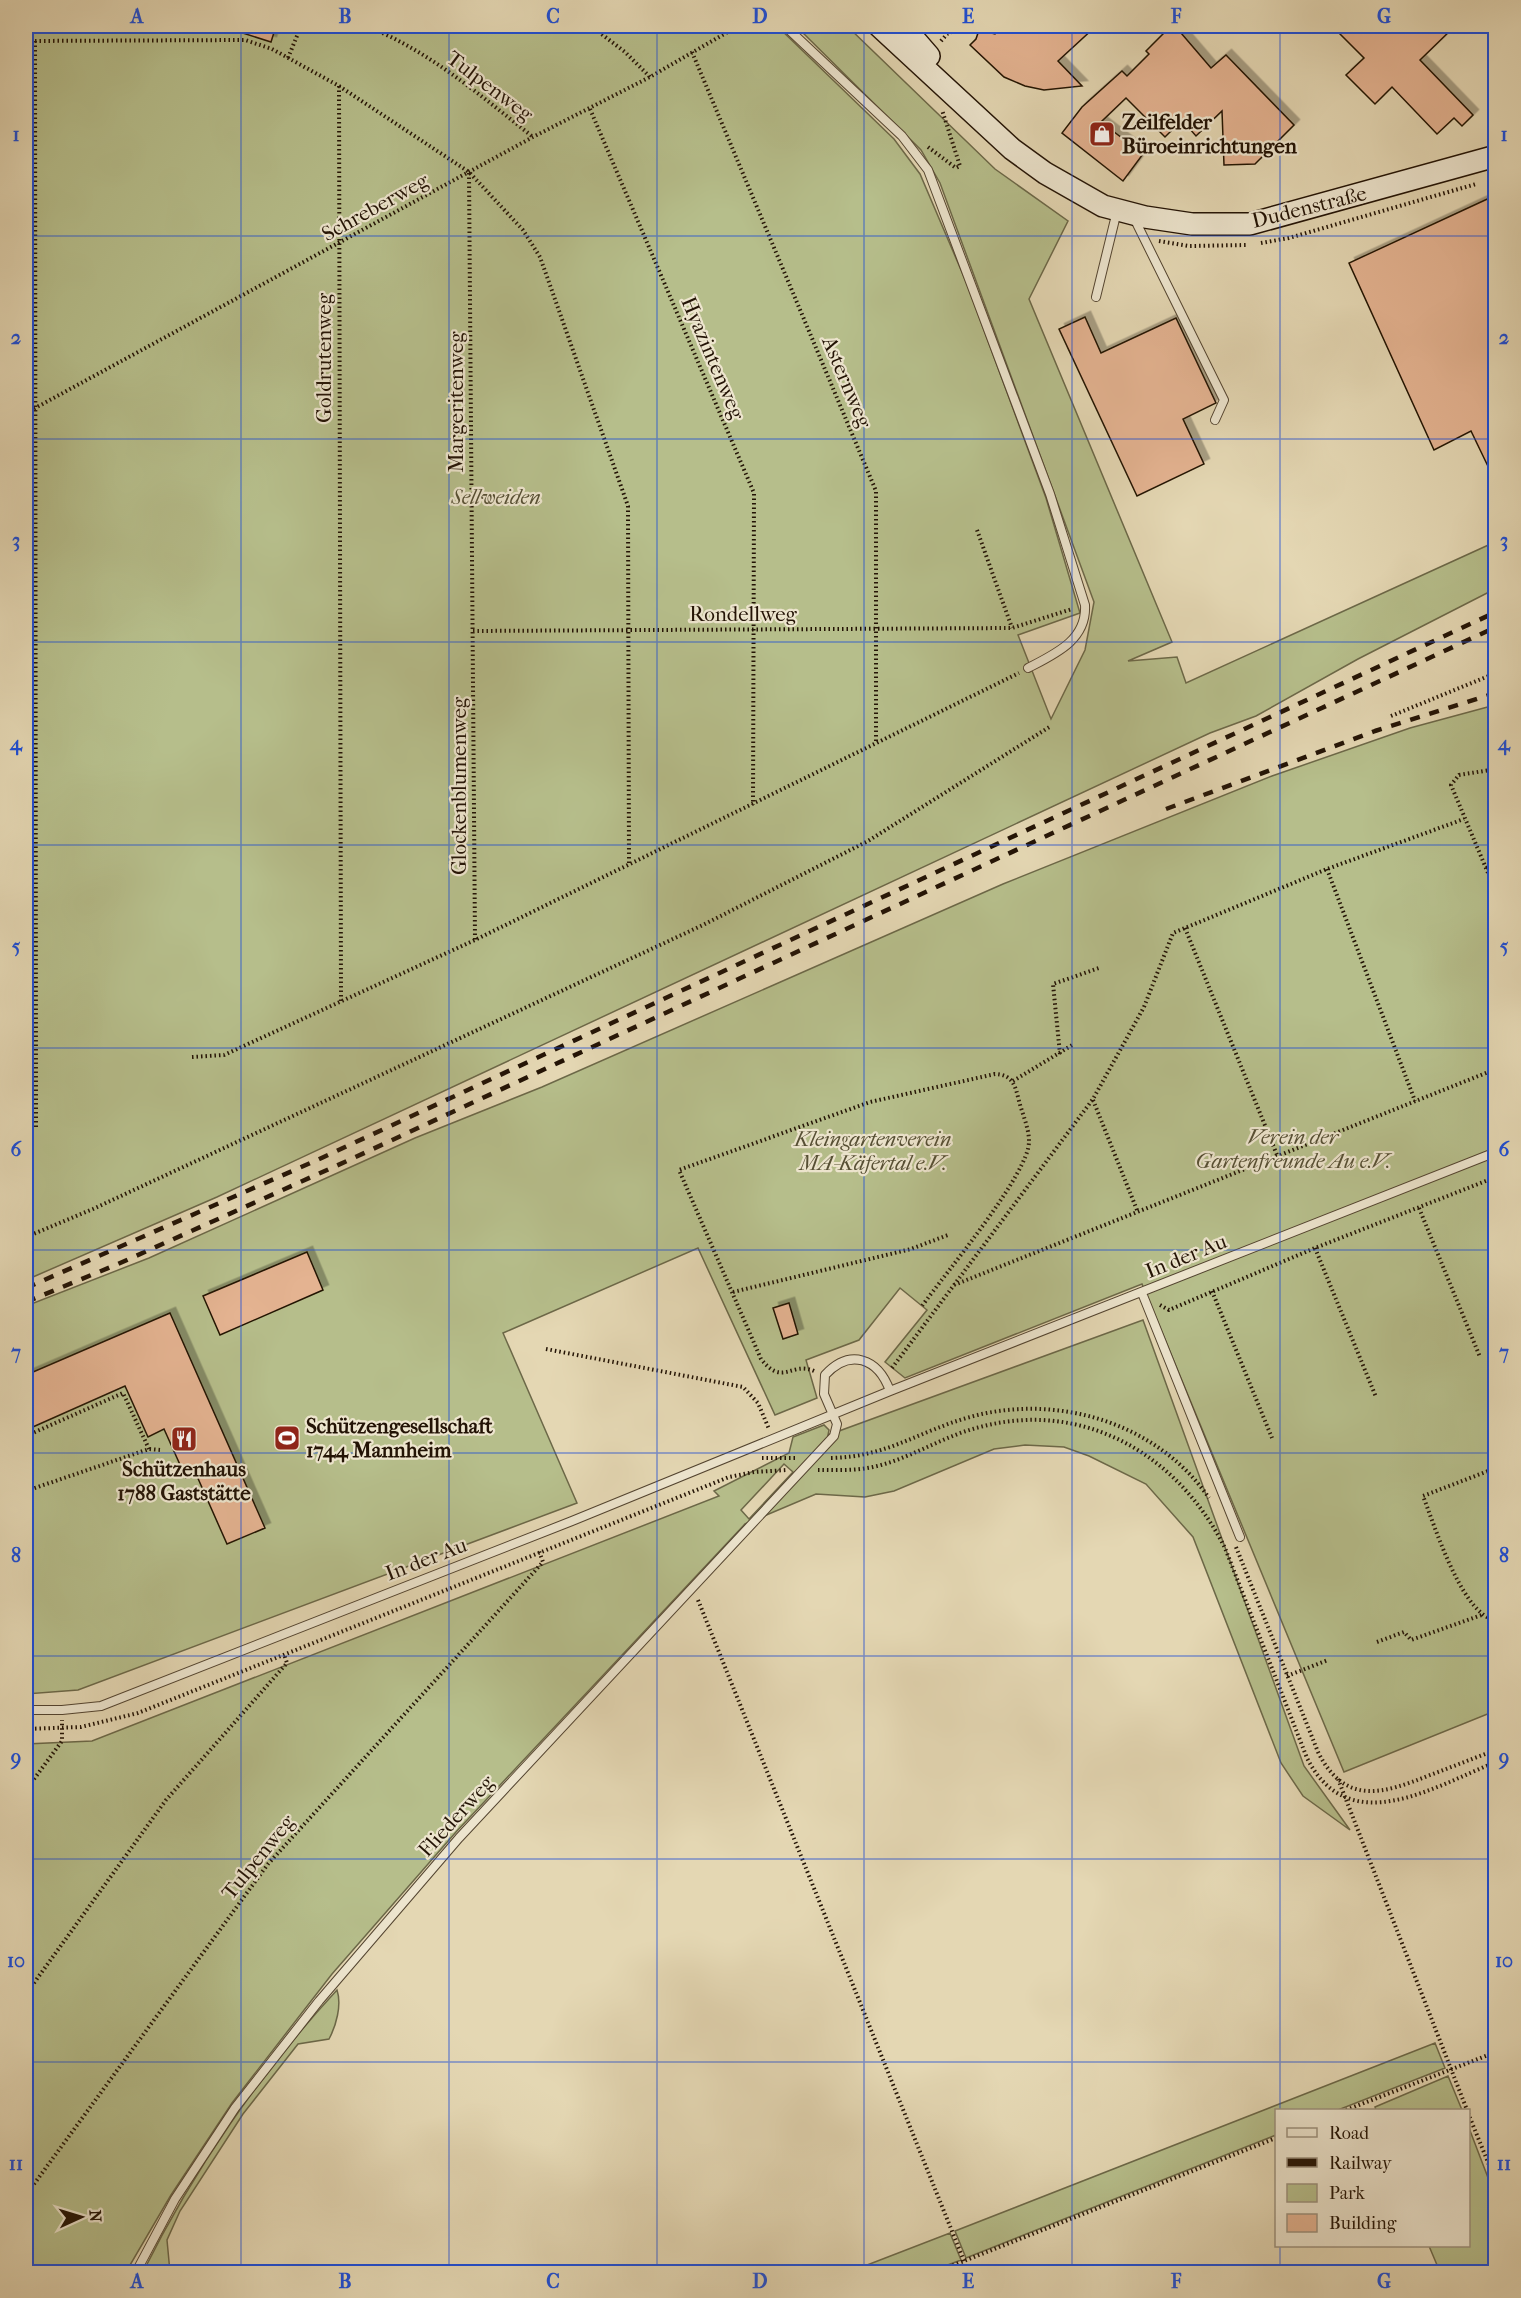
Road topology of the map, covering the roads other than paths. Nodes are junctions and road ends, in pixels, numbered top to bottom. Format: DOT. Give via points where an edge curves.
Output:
graph roads {
  1 [pos="785,26"];
  2 [pos="879,26"];
  3 [pos="903,26"];
  4 [pos="972,111"];
  5 [pos="1496,156"];
  6 [pos="1125,212"];
  7 [pos="1096,297"];
  8 [pos="1215,420"];
  9 [pos="1028,668"];
  10 [pos="1496,1152"];
  11 [pos="1142,1293"];
  12 [pos="890,1391"];
  13 [pos="834,1415"];
  14 [pos="1237,1538"];
  15 [pos="26,1710"];
  16 [pos="136,2272"];
  1 -- 9 [label="lane" via="902,136 928,170 1046,483 1085,605 1086,616 1079,636"];
  2 -- 4 [label="street, Dudenstraße"];
  3 -- 4 [label="street, Dudenstraße"];
  4 -- 6 [label="street, Dudenstraße" via="1012,149 1045,173 1103,206"];
  5 -- 6 [label="street, Dudenstraße" via="1250,224 1192,224"];
  6 -- 7 [label="lane"];
  6 -- 8 [label="lane" via="1144,238 1224,400"];
  10 -- 11 [label="lane, In der Au"];
  11 -- 12 [label="lane, In der Au"];
  11 -- 14 [label="lane"];
  12 -- 13 [label="lane, In der Au"];
  12 -- 13 [label="lane" via="885,1377 874,1365 855,1358 836,1363 825,1375 824,1394"];
  13 -- 15 [label="lane, In der Au" via="101,1706"];
  13 -- 16 [label="lane, Fliederweg" via="834,1437 459,1838 319,2001 235,2108 175,2199"];
}
